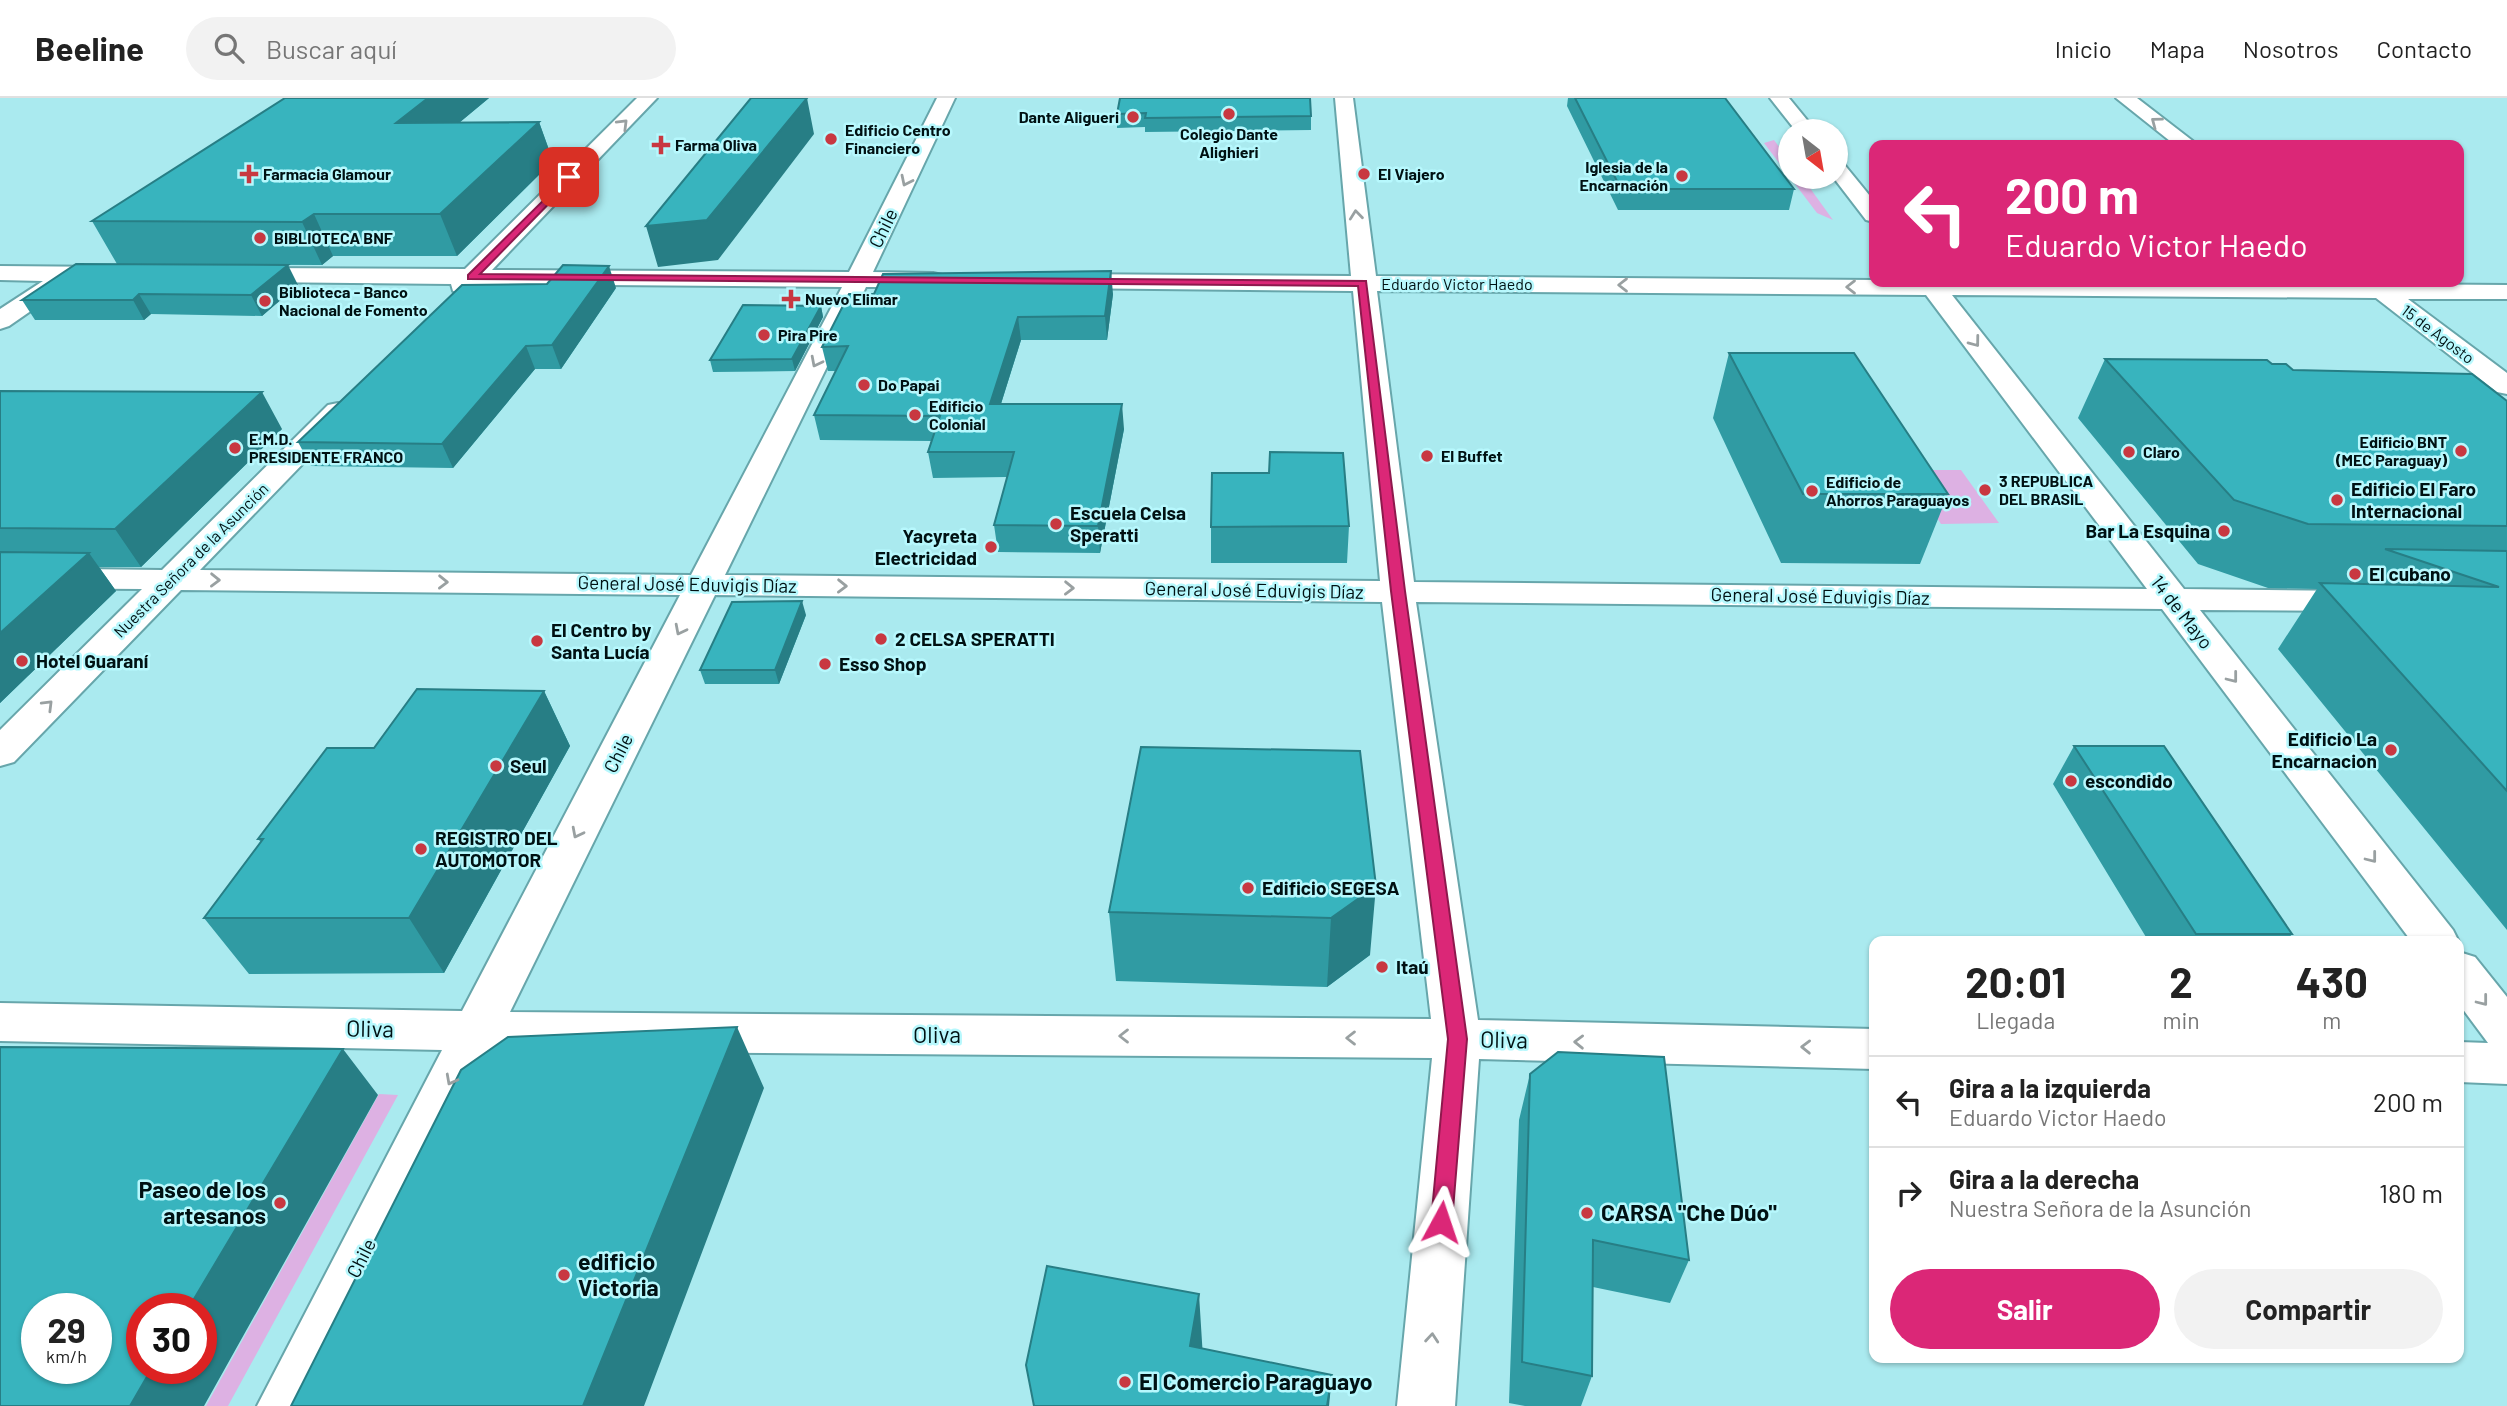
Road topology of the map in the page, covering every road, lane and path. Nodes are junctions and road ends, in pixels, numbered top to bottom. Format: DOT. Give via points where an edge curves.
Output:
graph roads {
  1 [pos="648,98"];
  2 [pos="946,98"];
  3 [pos="1344,98"];
  4 [pos="1779,98"];
  5 [pos="2125,98"];
  6 [pos="1796,119"];
  7 [pos="2181,140"];
  8 [pos="1848,182"];
  9 [pos="1869,209"];
  10 [pos="104,250"];
  11 [pos="0,273"];
  12 [pos="71,273"];
  13 [pos="140,274"];
  14 [pos="222,275"];
  15 [pos="471,277"];
  16 [pos="858,279"];
  17 [pos="954,280"];
  18 [pos="1035,281"];
  19 [pos="1363,283"];
  20 [pos="1869,285"];
  21 [pos="1933,287"];
  22 [pos="2376,287"];
  23 [pos="2397,287"];
  24 [pos="2507,292"];
  25 [pos="442,306"];
  26 [pos="0,321"];
  27 [pos="2507,386"];
  28 [pos="355,394"];
  29 [pos="0,578"];
  30 [pos="172,579"];
  31 [pos="703,584"];
  32 [pos="1398,591"];
  33 [pos="2172,599"];
  34 [pos="2395,601"];
  35 [pos="0,753"];
  36 [pos="2432,936"];
  37 [pos="2464,976"];
  38 [pos="0,1022"];
  39 [pos="477,1031"];
  40 [pos="2507,1032"];
  41 [pos="1457,1039"];
  42 [pos="1869,1049"];
  43 [pos="2464,1062"];
  44 [pos="2507,1063"];
  45 [pos="286,1406"];
  46 [pos="1426,1406"];
  15 -- 1 [label="street, one-way"];
  2 -- 16 [label="street, Chile, one-way"];
  19 -- 3 [label="street, one-way"];
  4 -- 6 [label="street"];
  7 -- 5 [label="street, one-way"];
  8 -- 9 [label="street"];
  10 -- 12 [label="street"];
  11 -- 12 [label="street"];
  12 -- 13 [label="street"];
  12 -- 26 [label="street"];
  14 -- 15 [label="street"];
  15 -- 16 [label="street"];
  15 -- 25 [label="street"];
  16 -- 17 [label="street"];
  16 -- 31 [label="street, Chile, one-way"];
  18 -- 19 [label="street, Eduardo Victor Haedo"];
  20 -- 19 [label="street, Eduardo Victor Haedo, one-way"];
  19 -- 32 [label="street"];
  21 -- 33 [label="street, 14 de Mayo, one-way"];
  22 -- 27 [label="street, 15 de Agosto"];
  23 -- 24 [label="street, Eduardo Victor Haedo"];
  28 -- 30 [label="street, Nuestra Señora de la Asunción"];
  29 -- 30 [label="street, General José Eduvigis Díaz"];
  30 -- 31 [label="street, General José Eduvigis Díaz, one-way"];
  35 -- 30 [label="street, Nuestra Señora de la Asunción, one-way"];
  31 -- 32 [label="street, General José Eduvigis Díaz, one-way"];
  31 -- 39 [label="street, Chile, one-way"];
  32 -- 33 [label="street, General José Eduvigis Díaz"];
  32 -- 41 [label="street"];
  33 -- 34 [label="street, General José Eduvigis Díaz"];
  33 -- 36 [label="street, 14 de Mayo, one-way"];
  37 -- 40 [label="street, one-way"];
  38 -- 39 [label="street, Oliva"];
  41 -- 39 [label="street, Oliva, one-way"];
  39 -- 45 [label="street, Chile, one-way"];
  42 -- 41 [label="street, Oliva, one-way"];
  46 -- 41 [label="street, one-way"];
  43 -- 44 [label="street"];
}
